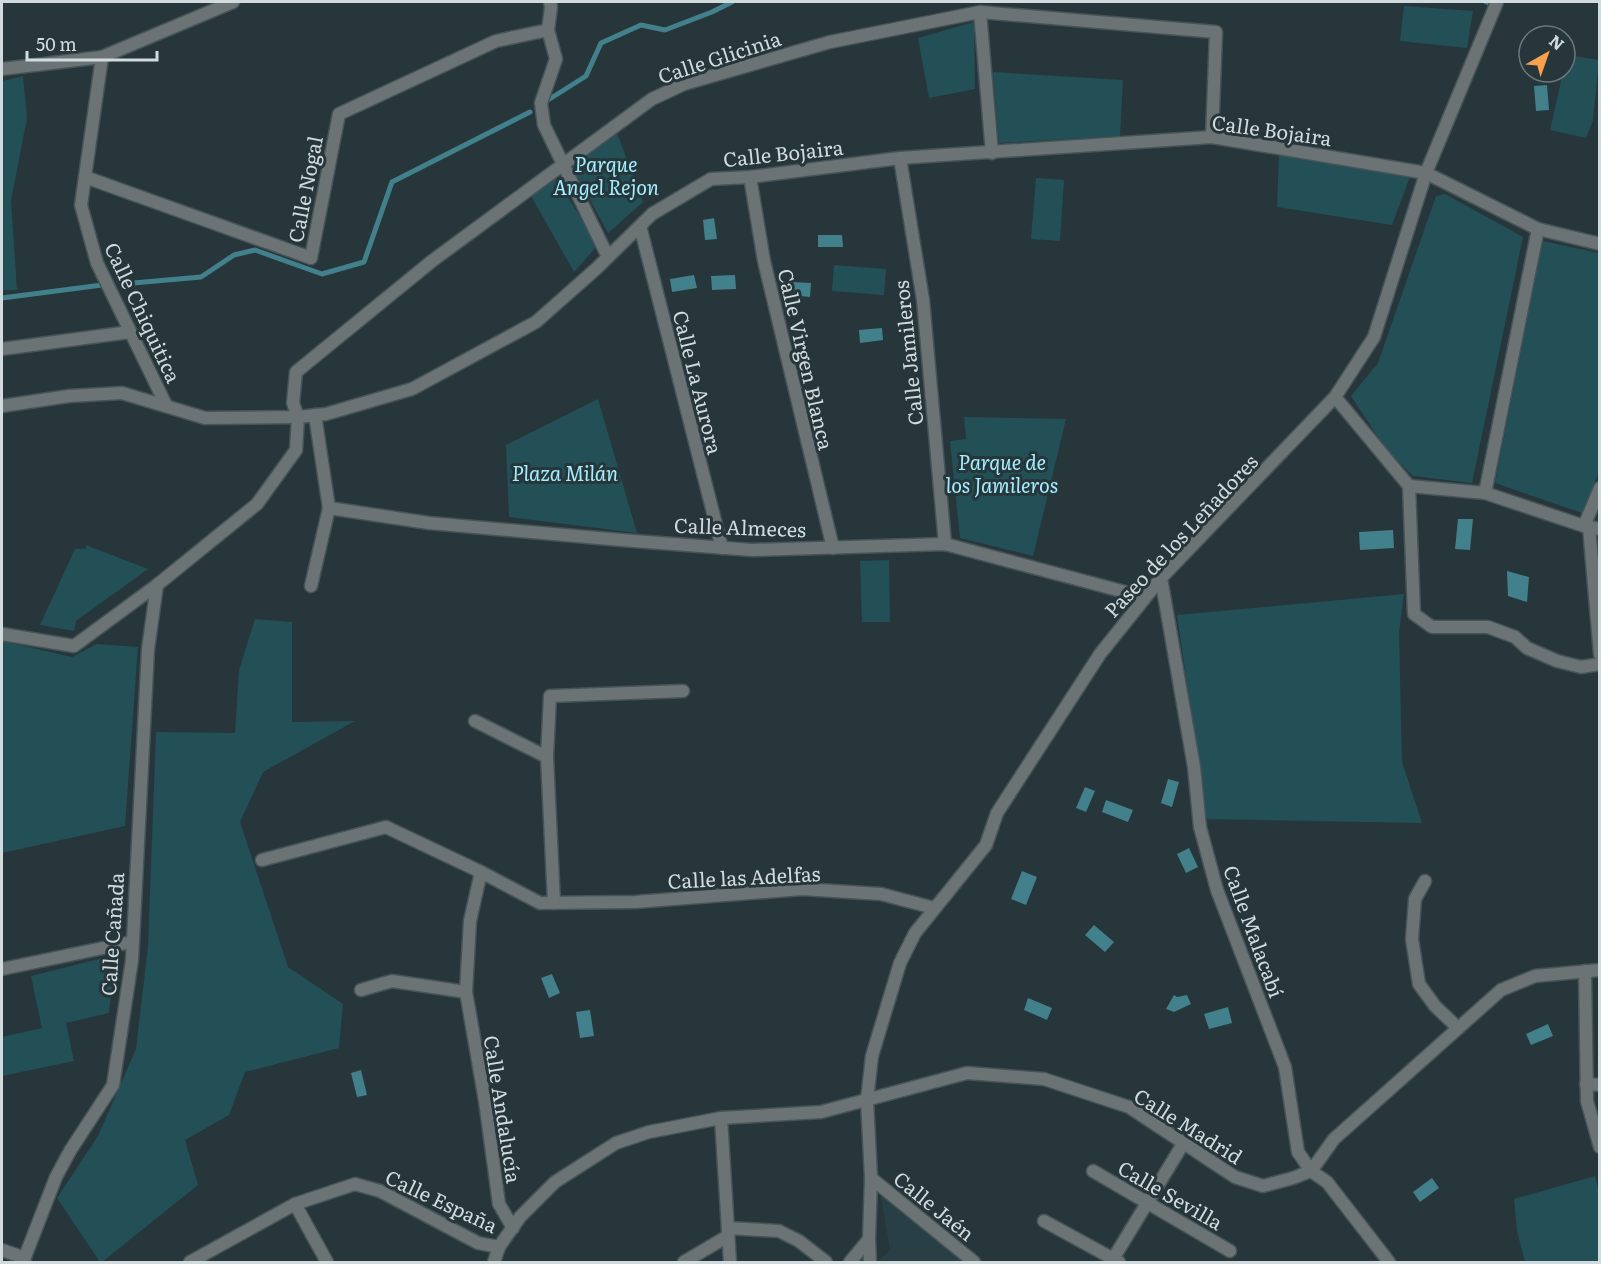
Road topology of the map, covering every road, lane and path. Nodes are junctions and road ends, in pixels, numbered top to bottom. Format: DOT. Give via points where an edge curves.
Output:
graph roads {
  1 [pos="234,2"];
  2 [pos="550,2"];
  3 [pos="1497,2"];
  4 [pos="980,12"];
  5 [pos="548,30"];
  6 [pos="102,57"];
  7 [pos="2,69"];
  8 [pos="1212,137"];
  9 [pos="992,153"];
  10 [pos="900,158"];
  11 [pos="563,163"];
  12 [pos="1426,173"];
  13 [pos="86,177"];
  14 [pos="750,177"];
  15 [pos="640,226"];
  16 [pos="1538,229"];
  17 [pos="1599,244"];
  18 [pos="608,257"];
  19 [pos="129,332"];
  20 [pos="2,349"];
  21 [pos="1335,397"];
  22 [pos="166,405"];
  23 [pos="2,406"];
  24 [pos="315,415"];
  25 [pos="298,417"];
  26 [pos="1409,486"];
  27 [pos="1599,488"];
  28 [pos="1485,493"];
  29 [pos="329,508"];
  30 [pos="1591,527"];
  31 [pos="945,544"];
  32 [pos="722,548"];
  33 [pos="833,548"];
  34 [pos="1161,578"];
  35 [pos="157,585"];
  36 [pos="311,586"];
  37 [pos="1144,597"];
  38 [pos="2,634"];
  39 [pos="1599,654"];
  40 [pos="1599,664"];
  41 [pos="683,691"];
  42 [pos="475,721"];
  43 [pos="547,757"];
  44 [pos="262,860"];
  45 [pos="481,872"];
  46 [pos="1425,881"];
  47 [pos="554,903"];
  48 [pos="934,908"];
  49 [pos="132,942"];
  50 [pos="2,969"];
  51 [pos="1599,970"];
  52 [pos="1585,971"];
  53 [pos="361,990"];
  54 [pos="465,992"];
  55 [pos="1458,1028"];
  56 [pos="1586,1084"];
  57 [pos="1599,1085"];
  58 [pos="867,1100"];
  59 [pos="721,1118"];
  60 [pos="1183,1144"];
  61 [pos="1599,1148"];
  62 [pos="1093,1171"];
  63 [pos="1311,1171"];
  64 [pos="871,1178"];
  65 [pos="1147,1203"];
  66 [pos="295,1204"];
  67 [pos="1044,1221"];
  68 [pos="513,1228"];
  69 [pos="728,1232"];
  70 [pos="869,1239"];
  71 [pos="499,1247"];
  72 [pos="2,1250"];
  73 [pos="1230,1251"];
  74 [pos="24,1260"];
  75 [pos="1116,1261"];
  76 [pos="190,1263"];
  77 [pos="327,1263"];
  78 [pos="494,1263"];
  79 [pos="684,1263"];
  80 [pos="730,1263"];
  81 [pos="826,1263"];
  82 [pos="850,1263"];
  83 [pos="870,1263"];
  84 [pos="974,1263"];
  85 [pos="1389,1263"];
  1 -- 6 [label="street"];
  2 -- 5 [label="street"];
  3 -- 12 [label="street, Paseo de los Leñadores"];
  4 -- 8 [label="street, Calle Glicinia" via="1216,32"];
  4 -- 9 [label="street"];
  4 -- 11 [label="street, Calle Glicinia" via="830,42 684,84 652,99"];
  5 -- 11 [label="street" via="555,59 541,103 544,125"];
  5 -- 13 [label="street, Calle Nogal" via="496,41 339,114 311,258"];
  6 -- 7 [label="street"];
  6 -- 13 [label="street, Calle Chiquitica"];
  8 -- 9 [label="street, Calle Bojaira"];
  8 -- 12 [label="street, Calle Bojaira"];
  9 -- 10 [label="street, Calle Bojaira"];
  10 -- 14 [label="street, Calle Bojaira"];
  10 -- 31 [label="street, Calle Jamileros" via="923,300"];
  11 -- 18 [label="street"];
  11 -- 25 [label="street, Calle Glicinia" via="432,261 296,372 293,403"];
  12 -- 16 [label="street, Calle Bojaira"];
  12 -- 21 [label="street, Paseo de los Leñadores" via="1374,337"];
  13 -- 19 [label="street, Calle Chiquitica" via="81,205 97,263"];
  14 -- 15 [label="street, Calle Bojaira" via="711,179 652,214"];
  14 -- 33 [label="street, Calle Virgen Blanca" via="764,261"];
  15 -- 18 [label="street, Calle Bojaira"];
  15 -- 32 [label="street, Calle La Aurora"];
  16 -- 17 [label="street, Calle Bojaira"];
  16 -- 28 [label="street"];
  18 -- 24 [label="street, Calle Bojaira" via="536,322 492,347 412,389"];
  19 -- 20 [label="street"];
  19 -- 22 [label="street, Calle Chiquitica"];
  21 -- 26 [label="street"];
  21 -- 34 [label="street, Paseo de los Leñadores"];
  22 -- 23 [label="street, Calle Bojaira" via="122,393"];
  22 -- 25 [label="street, Calle Bojaira" via="205,418"];
  24 -- 25 [label="street, Calle Bojaira"];
  24 -- 29 [label="street"];
  25 -- 35 [label="street" via="296,450 257,504"];
  26 -- 28 [label="street"];
  26 -- 40 [label="street" via="1414,614 1432,627 1488,627 1557,661 1581,667"];
  27 -- 30 [label="street"];
  28 -- 30 [label="street"];
  29 -- 32 [label="street, Calle Almeces" via="429,523"];
  29 -- 36 [label="street"];
  30 -- 39 [label="street"];
  31 -- 33 [label="street, Calle Almeces"];
  31 -- 37 [label="street, Calle Almeces"];
  32 -- 33 [label="street, Calle Almeces"];
  34 -- 37 [label="street, Paseo de los Leñadores"];
  34 -- 63 [label="street, Calle Malacabí" via="1194,767 1200,827 1217,890 1285,1067 1298,1152"];
  35 -- 38 [label="street" via="74,646"];
  35 -- 49 [label="street, Calle Cañada" via="148,649"];
  37 -- 48 [label="street, Paseo de los Leñadores" via="1100,654 997,813 986,845"];
  41 -- 43 [label="street" via="550,696"];
  42 -- 43 [label="street"];
  43 -- 47 [label="street"];
  44 -- 45 [label="street, Calle las Adelfas" via="386,827"];
  45 -- 47 [label="street, Calle las Adelfas" via="540,903"];
  45 -- 54 [label="street, Calle Andalucía" via="470,921"];
  46 -- 55 [label="street" via="1415,899 1412,939 1419,984"];
  47 -- 48 [label="street, Calle las Adelfas" via="635,902 802,889 881,894"];
  48 -- 58 [label="street, Paseo de los Leñadores" via="915,933 900,963 872,1056"];
  49 -- 50 [label="street"];
  49 -- 74 [label="street, Calle Cañada" via="113,1085 56,1177"];
  51 -- 52 [label="street"];
  52 -- 55 [label="street" via="1535,976 1501,990"];
  52 -- 56 [label="street"];
  53 -- 54 [label="street" via="392,981"];
  54 -- 68 [label="street, Calle Andalucía" via="499,1204"];
  55 -- 63 [label="street" via="1334,1139"];
  56 -- 57 [label="street"];
  56 -- 61 [label="street"];
  58 -- 59 [label="street, Calle España" via="821,1112"];
  58 -- 60 [label="street, Calle Madrid" via="967,1073 1044,1079 1129,1107"];
  58 -- 64 [label="street, Paseo de los Leñadores"];
  59 -- 68 [label="street, Calle España" via="649,1132 616,1143 555,1182"];
  59 -- 69 [label="street"];
  60 -- 63 [label="street, Calle Madrid" via="1235,1177 1263,1186"];
  60 -- 65 [label="street"];
  62 -- 65 [label="street, Calle Sevilla"];
  63 -- 85 [label="street, Calle Malacabí" via="1327,1182"];
  64 -- 70 [label="street, Paseo de los Leñadores"];
  64 -- 84 [label="street, Calle Jaén"];
  65 -- 73 [label="street, Calle Sevilla"];
  65 -- 75 [label="street"];
  66 -- 71 [label="street, Calle España" via="355,1184 380,1191 478,1242"];
  66 -- 76 [label="street, Calle España"];
  66 -- 77 [label="street"];
  67 -- 75 [label="street"];
  68 -- 71 [label="street, Calle España"];
  69 -- 79 [label="street"];
  69 -- 80 [label="street"];
  69 -- 81 [label="street" via="779,1231"];
  70 -- 82 [label="street"];
  70 -- 83 [label="street, Paseo de los Leñadores"];
  71 -- 78 [label="street"];
  72 -- 74 [label="street"];
}
